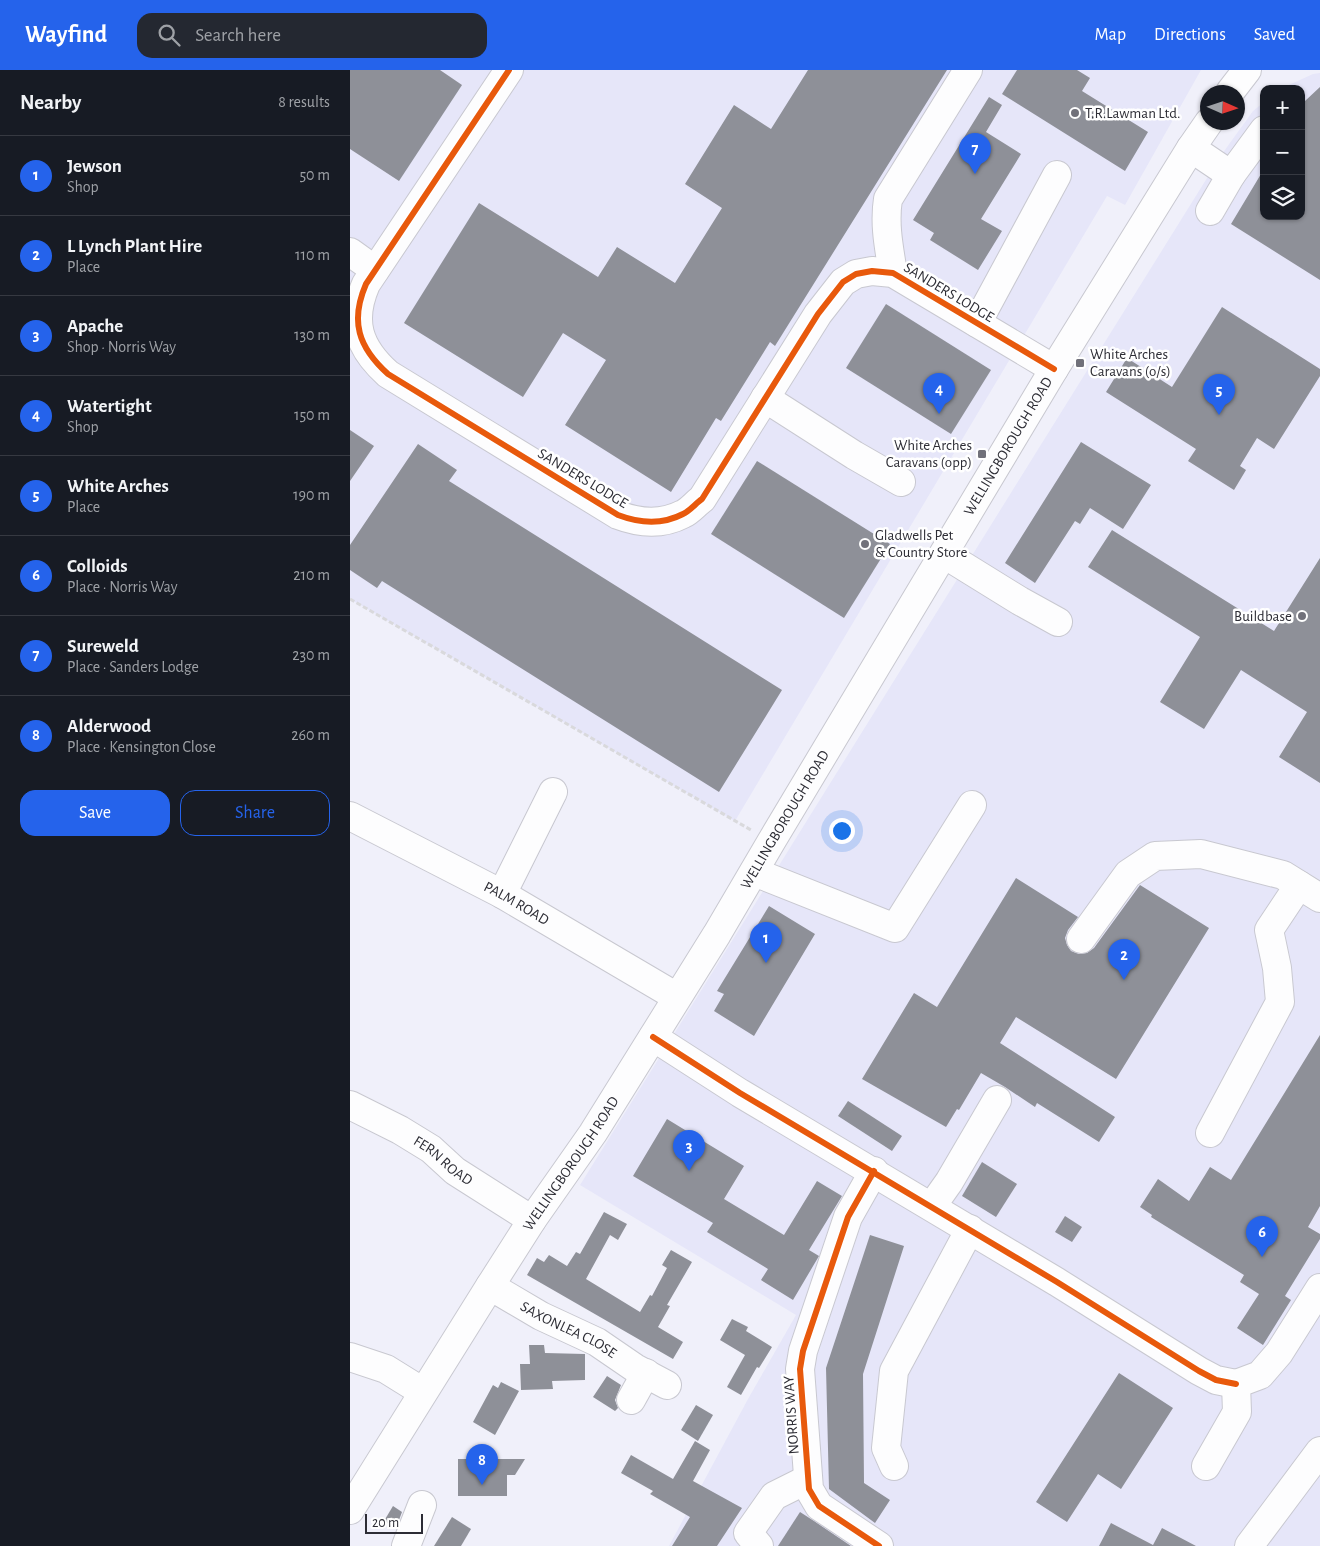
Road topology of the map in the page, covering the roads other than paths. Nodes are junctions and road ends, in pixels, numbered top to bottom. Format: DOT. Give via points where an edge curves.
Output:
graph roads {
  1 [pos="968,70"];
  2 [pos="1247,70"];
  3 [pos="499,73"];
  4 [pos="1235,85"];
  5 [pos="1204,130"];
  6 [pos="1260,135"];
  7 [pos="1192,148"];
  8 [pos="1056,175"];
  9 [pos="1231,175"];
  10 [pos="1210,211"];
  11 [pos="350,252"];
  12 [pos="375,270"];
  13 [pos="893,273"];
  14 [pos="977,323"];
  15 [pos="1054,369"];
  16 [pos="765,398"];
  17 [pos="901,482"];
  18 [pos="944,554"];
  19 [pos="1058,622"];
  20 [pos="553,792"];
  21 [pos="972,805"];
  22 [pos="350,816"];
  23 [pos="754,872"];
  24 [pos="1310,891"];
  25 [pos="502,894"];
  26 [pos="1082,938"];
  27 [pos="678,997"];
  28 [pos="653,1037"];
  29 [pos="997,1100"];
  30 [pos="350,1105"];
  31 [pos="1210,1133"];
  32 [pos="874,1172"];
  33 [pos="932,1206"];
  34 [pos="532,1220"];
  35 [pos="970,1230"];
  36 [pos="490,1286"];
  37 [pos="1320,1288"];
  38 [pos="350,1357"];
  39 [pos="1236,1384"];
  40 [pos="423,1392"];
  41 [pos="631,1400"];
  42 [pos="1320,1451"];
  43 [pos="894,1466"];
  44 [pos="1206,1466"];
  45 [pos="808,1480"];
  46 [pos="422,1505"];
  47 [pos="350,1510"];
  48 [pos="406,1546"];
  49 [pos="759,1546"];
  50 [pos="879,1546"];
  51 [pos="1249,1546"];
  1 -- 13 [label="street, SANDERS LODGE" via="888,199 887,233"];
  2 -- 4 [label="street"];
  3 -- 12 [label="street, SANDERS LODGE"];
  5 -- 7 [label="street, WELLINGBOROUGH ROAD"];
  6 -- 9 [label="street"];
  7 -- 9 [label="street"];
  7 -- 15 [label="street, WELLINGBOROUGH ROAD"];
  8 -- 14 [label="street"];
  9 -- 10 [label="street"];
  11 -- 12 [label="street"];
  12 -- 16 [label="street, SANDERS LODGE" via="359,298 357,315 366,351 375,363 388,374 630,520 663,521 684,514 702,498"];
  13 -- 14 [label="street, SANDERS LODGE"];
  13 -- 16 [label="street, SANDERS LODGE" via="872,270 843,282 818,314"];
  14 -- 15 [label="street, SANDERS LODGE"];
  15 -- 18 [label="street, WELLINGBOROUGH ROAD"];
  16 -- 17 [label="street"];
  18 -- 19 [label="street"];
  18 -- 23 [label="street, WELLINGBOROUGH ROAD"];
  20 -- 25 [label="street"];
  21 -- 23 [label="street" via="894,928"];
  22 -- 25 [label="street, PALM ROAD"];
  23 -- 27 [label="street, WELLINGBOROUGH ROAD"];
  24 -- 26 [label="street" via="1283,875 1201,854 1155,856 1128,874"];
  24 -- 31 [label="street" via="1269,930 1280,1002"];
  25 -- 27 [label="street, PALM ROAD"];
  27 -- 28 [label="street, WELLINGBOROUGH ROAD"];
  28 -- 32 [label="street"];
  28 -- 34 [label="street, WELLINGBOROUGH ROAD" via="593,1133"];
  29 -- 33 [label="street"];
  30 -- 34 [label="street, FERN ROAD" via="400,1130 430,1149 455,1171"];
  32 -- 33 [label="street"];
  32 -- 45 [label="street, NORRIS WAY" via="848,1216 803,1350 800,1369"];
  33 -- 35 [label="street"];
  34 -- 36 [label="street, WELLINGBOROUGH ROAD"];
  35 -- 39 [label="street" via="1199,1371 1216,1380"];
  35 -- 43 [label="street" via="894,1371 886,1448"];
  36 -- 40 [label="street, WELLINGBOROUGH ROAD"];
  36 -- 41 [label="street, SAXONLEA CLOSE" via="541,1316 597,1342 656,1380"];
  37 -- 39 [label="street" via="1279,1352 1260,1375"];
  38 -- 40 [label="street" via="386,1369"];
  39 -- 44 [label="street" via="1237,1412"];
  40 -- 47 [label="street, WELLINGBOROUGH ROAD"];
  42 -- 51 [label="street"];
  45 -- 49 [label="street" via="774,1496 748,1534"];
  45 -- 50 [label="street, NORRIS WAY" via="809,1489 819,1506"];
  46 -- 48 [label="street"];
}
